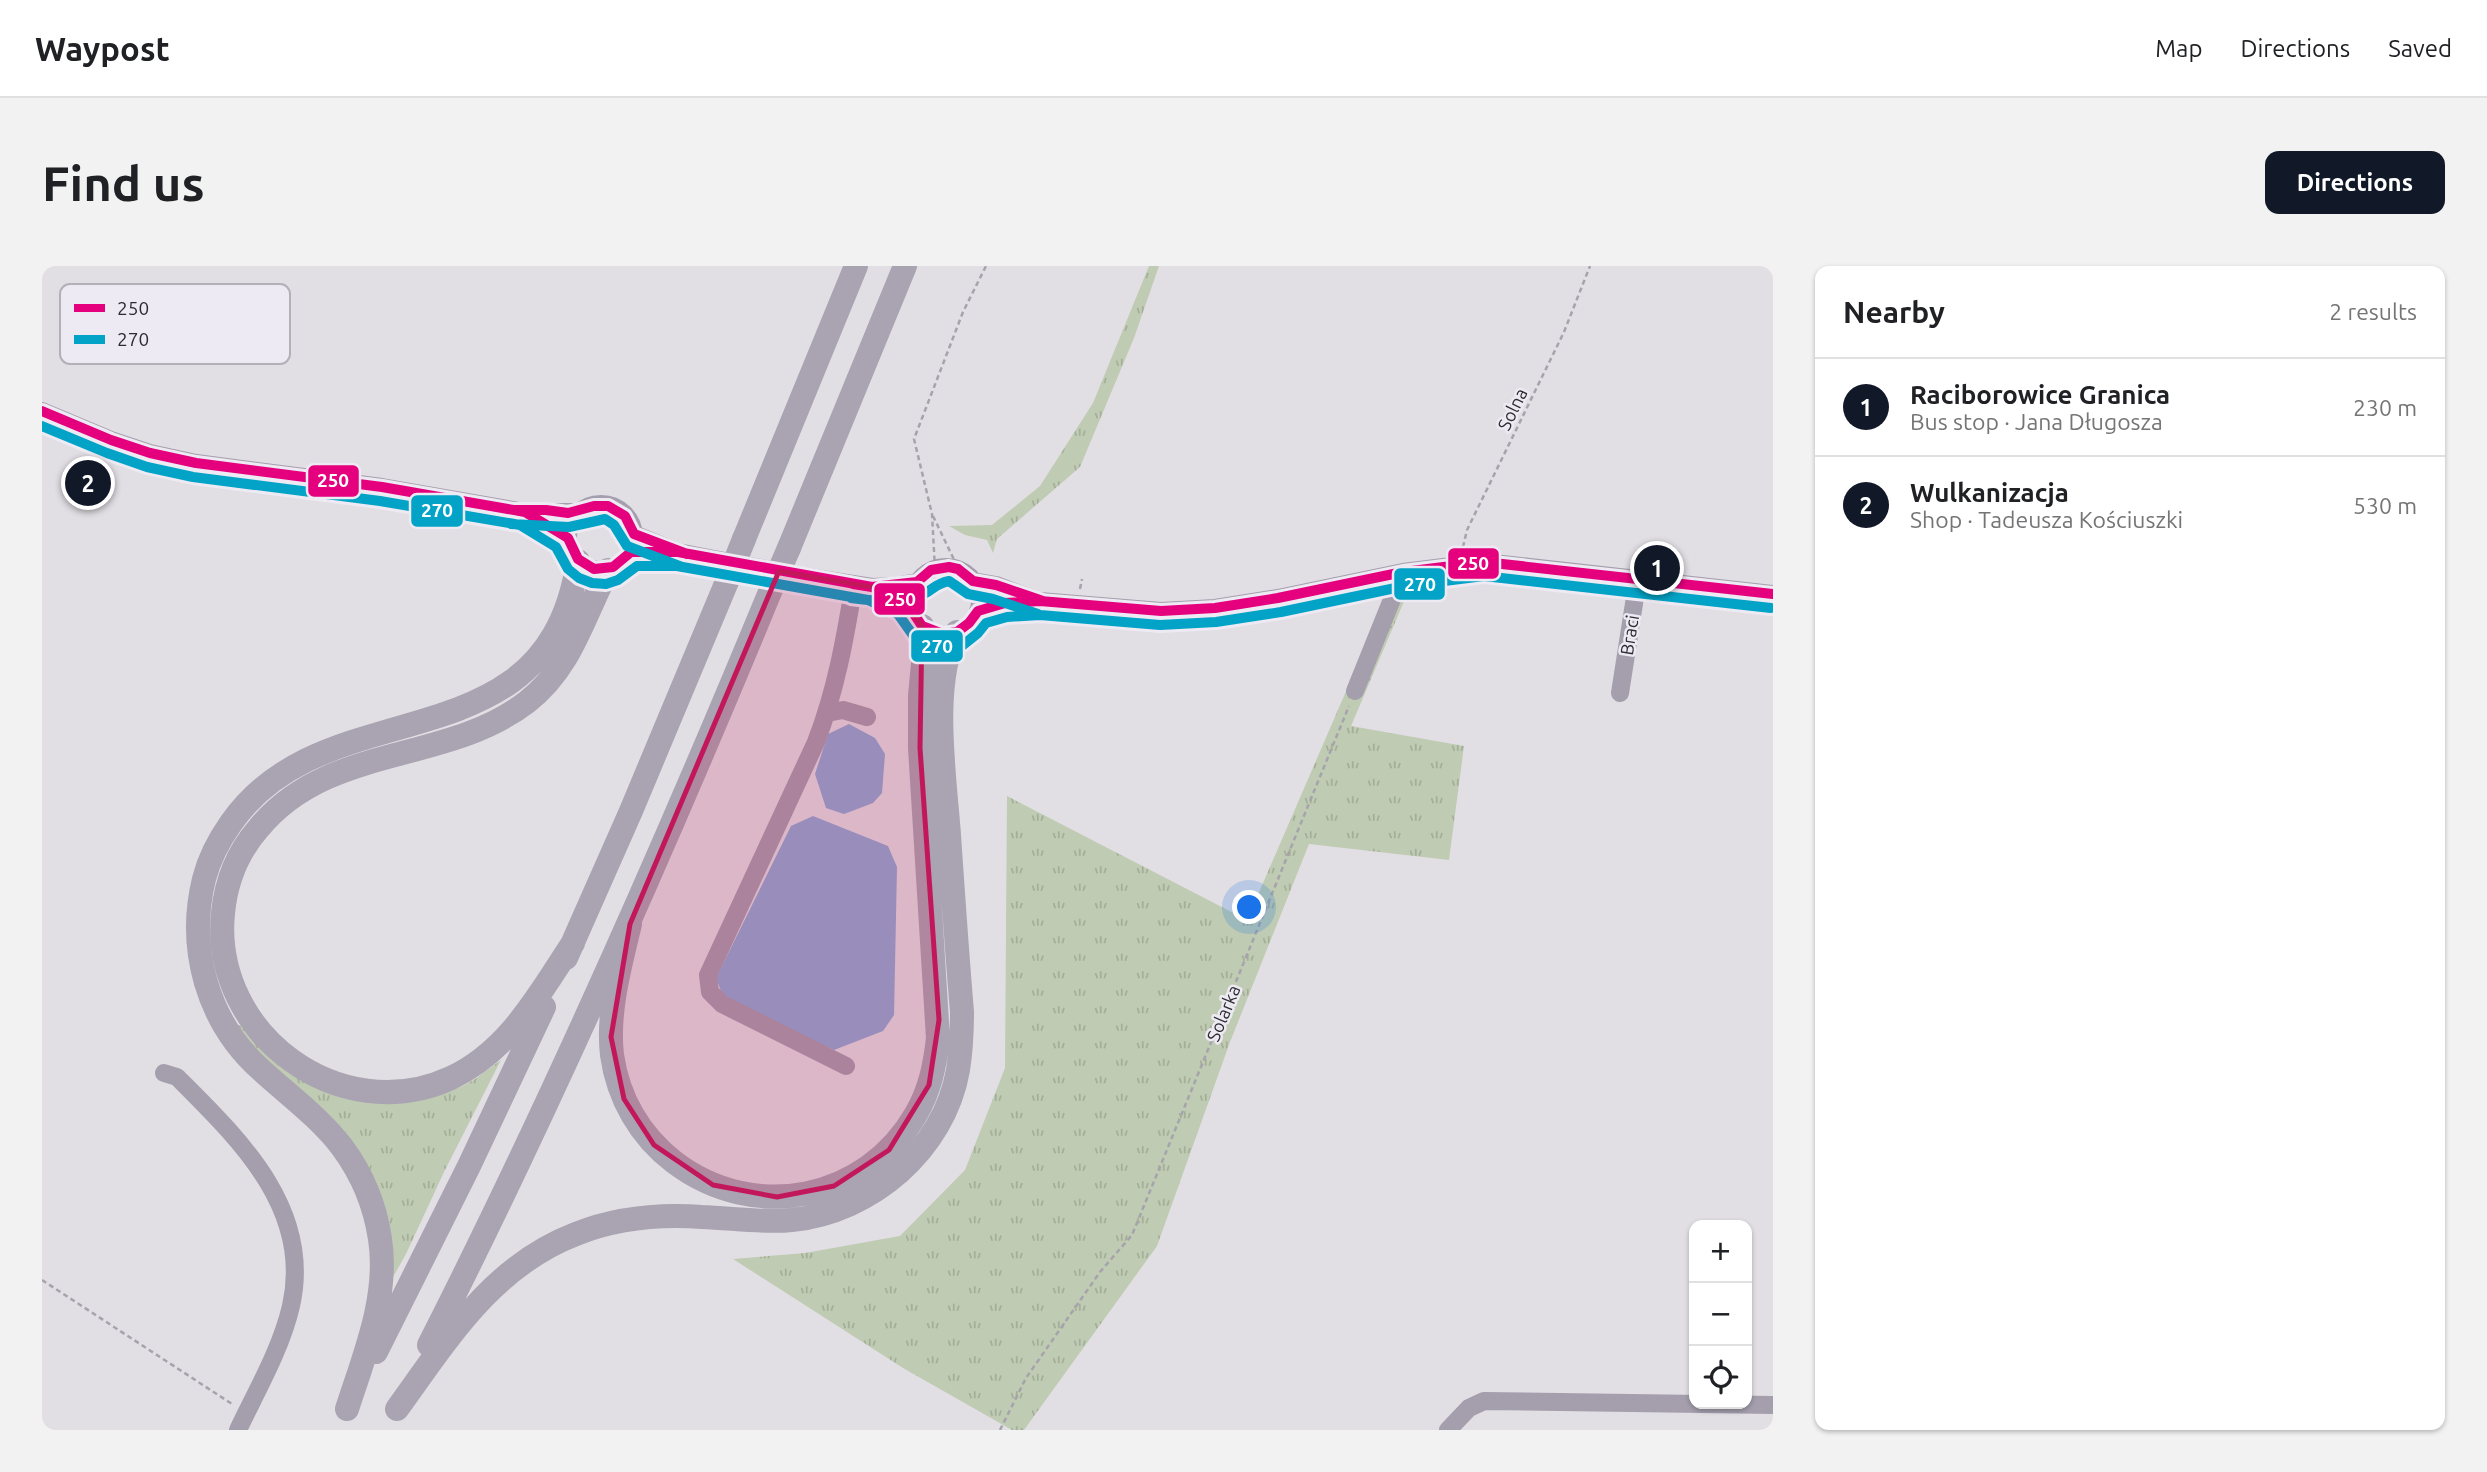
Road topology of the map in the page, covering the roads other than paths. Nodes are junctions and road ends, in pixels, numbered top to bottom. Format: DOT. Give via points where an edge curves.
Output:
graph roads {
  1 [pos="856,266"];
  2 [pos="905,266"];
  3 [pos="42,411"];
  4 [pos="525,512"];
  5 [pos="579,512"];
  6 [pos="568,538"];
  7 [pos="632,543"];
  8 [pos="578,561"];
  9 [pos="607,570"];
  10 [pos="1403,572"];
  11 [pos="966,575"];
  12 [pos="1638,578"];
  13 [pos="917,582"];
  14 [pos="862,585"];
  15 [pos="1773,594"];
  16 [pos="1040,601"];
  17 [pos="978,611"];
  18 [pos="917,617"];
  19 [pos="957,632"];
  20 [pos="1355,691"];
  21 [pos="1620,693"];
  22 [pos="827,713"];
  23 [pos="867,717"];
  24 [pos="630,924"];
  25 [pos="573,943"];
  26 [pos="846,1066"];
  27 [pos="164,1073"];
  28 [pos="1773,1405"];
  29 [pos="341,1420"];
  30 [pos="391,1420"];
  31 [pos="242,1422"];
  32 [pos="1448,1430"];
  1 -- 25 [label="highway, bridge" via="729,579"];
  2 -- 24 [label="highway, bridge"];
  3 -- 4 [label="street" via="111,440 196,463 382,487"];
  4 -- 5 [label="street"];
  4 -- 6 [label="street"];
  5 -- 6 [label="street"];
  5 -- 7 [label="street" via="596,505 613,507 627,517"];
  6 -- 8 [label="street"];
  7 -- 9 [label="street" via="621,563"];
  7 -- 14 [label="street"];
  8 -- 9 [label="street" via="595,570"];
  8 -- 29 [label="highway" via="554,634 520,676 462,709 328,750 289,768 238,813 223,834 205,876 198,950 217,1013 257,1067 340,1144 361,1178 375,1214 381,1242 378,1304"];
  9 -- 25 [label="highway" via="565,662 529,700 489,724 334,773 293,794 249,839 236,862 223,912 227,970 247,1016 260,1033 299,1068 369,1092 425,1087 479,1062 512,1031"];
  10 -- 12 [label="street" via="1484,562"];
  10 -- 16 [label="street" via="1215,608 1161,611"];
  10 -- 20 [label="street"];
  11 -- 13 [label="street" via="949,567 935,569"];
  11 -- 16 [label="street"];
  11 -- 17 [label="street" via="980,599"];
  12 -- 15 [label="street"];
  12 -- 21 [label="street, Braci"];
  13 -- 14 [label="street"];
  13 -- 18 [label="street" via="912,594"];
  14 -- 18 [label="street" via="906,602"];
  14 -- 22 [label="street"];
  16 -- 17 [label="street" via="1005,603"];
  17 -- 19 [label="street"];
  18 -- 19 [label="street" via="943,634"];
  18 -- 24 [label="highway" via="925,642 920,748 939,1020 934,1068 923,1101 889,1150 834,1186 777,1197 720,1188 667,1157 633,1116 612,1055 613,1014"];
  19 -- 30 [label="highway" via="946,664 942,723 961,1039 953,1088 930,1137 907,1165 878,1189 828,1213 774,1221 677,1216 631,1219 557,1242 522,1262 479,1299"];
  22 -- 23 [label="street" via="843,710"];
  22 -- 26 [label="street" via="708,975 710,992 722,1004"];
  24 -- 30 [label="highway"];
  25 -- 29 [label="highway" via="469,1166"];
  27 -- 31 [label="street" via="177,1077 244,1147 281,1203 290,1239 295,1275 290,1307 269,1368"];
  28 -- 32 [label="street" via="1484,1401 1469,1408"];
}
